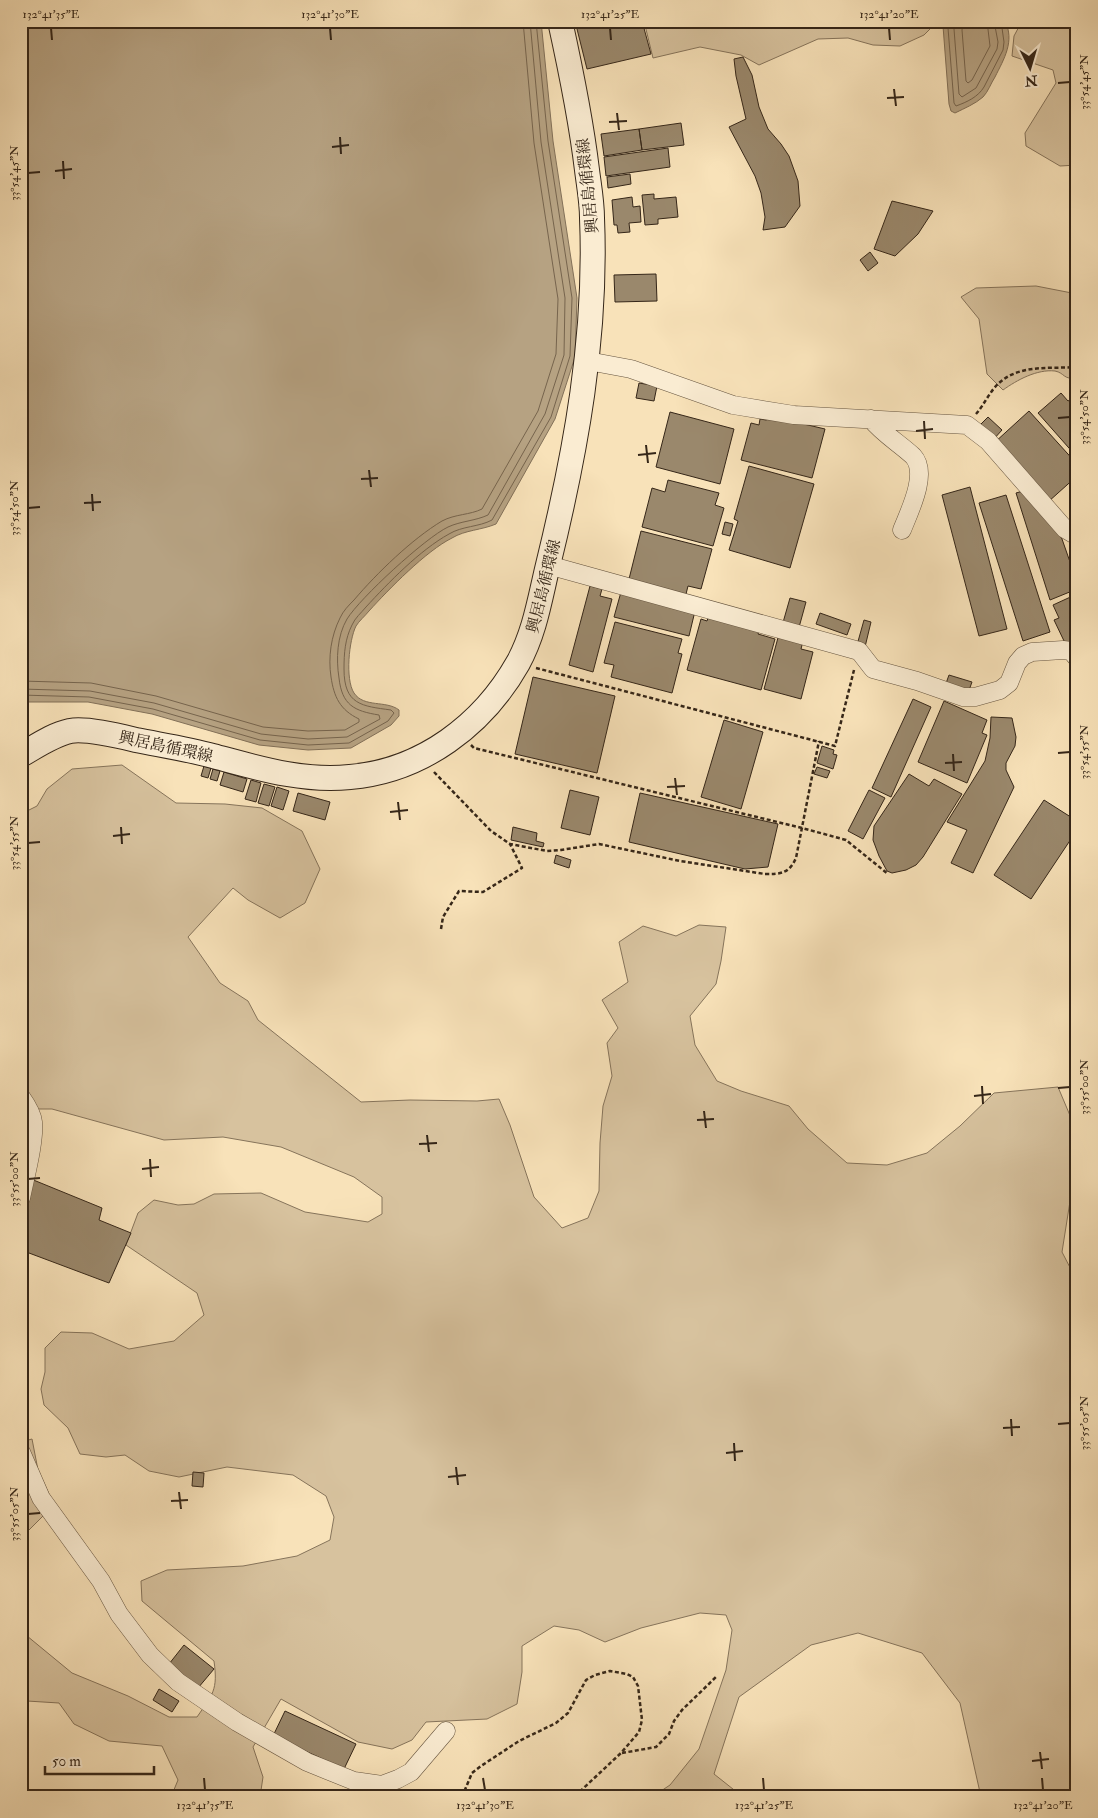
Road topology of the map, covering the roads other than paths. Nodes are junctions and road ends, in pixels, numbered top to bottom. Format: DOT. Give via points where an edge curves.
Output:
graph roads {
  1 [pos="560,21"];
  2 [pos="588,361"];
  3 [pos="871,419"];
  4 [pos="902,530"];
  5 [pos="1077,536"];
  6 [pos="548,565"];
  7 [pos="1077,658"];
  8 [pos="21,755"];
  9 [pos="21,1097"];
  10 [pos="21,1198"];
  11 [pos="21,1452"];
  12 [pos="446,1731"];
  1 -- 2 [label="main road, 興居島循環線" via="574,82 592,216 593,304"];
  2 -- 3 [label="street" via="631,369 733,405 794,414"];
  2 -- 6 [label="main road, 興居島循環線" via="572,461"];
  3 -- 4 [label="street" via="914,457 920,470 916,495"];
  3 -- 5 [label="street" via="967,425 988,441 1065,529"];
  6 -- 7 [label="street" via="859,651 873,669 882,673 963,697 1000,690 1009,683 1017,663 1032,652 1064,650 1071,651"];
  6 -- 8 [label="main road, 興居島循環線" via="531,636 502,688 459,733 424,756 390,769 348,778 296,775 111,735 73,730"];
  9 -- 10 [label="street" via="33,1120"];
  11 -- 12 [label="street" via="41,1498 101,1580 119,1614 150,1655 178,1682 237,1722 307,1762 354,1781 382,1785 411,1772"];
}
